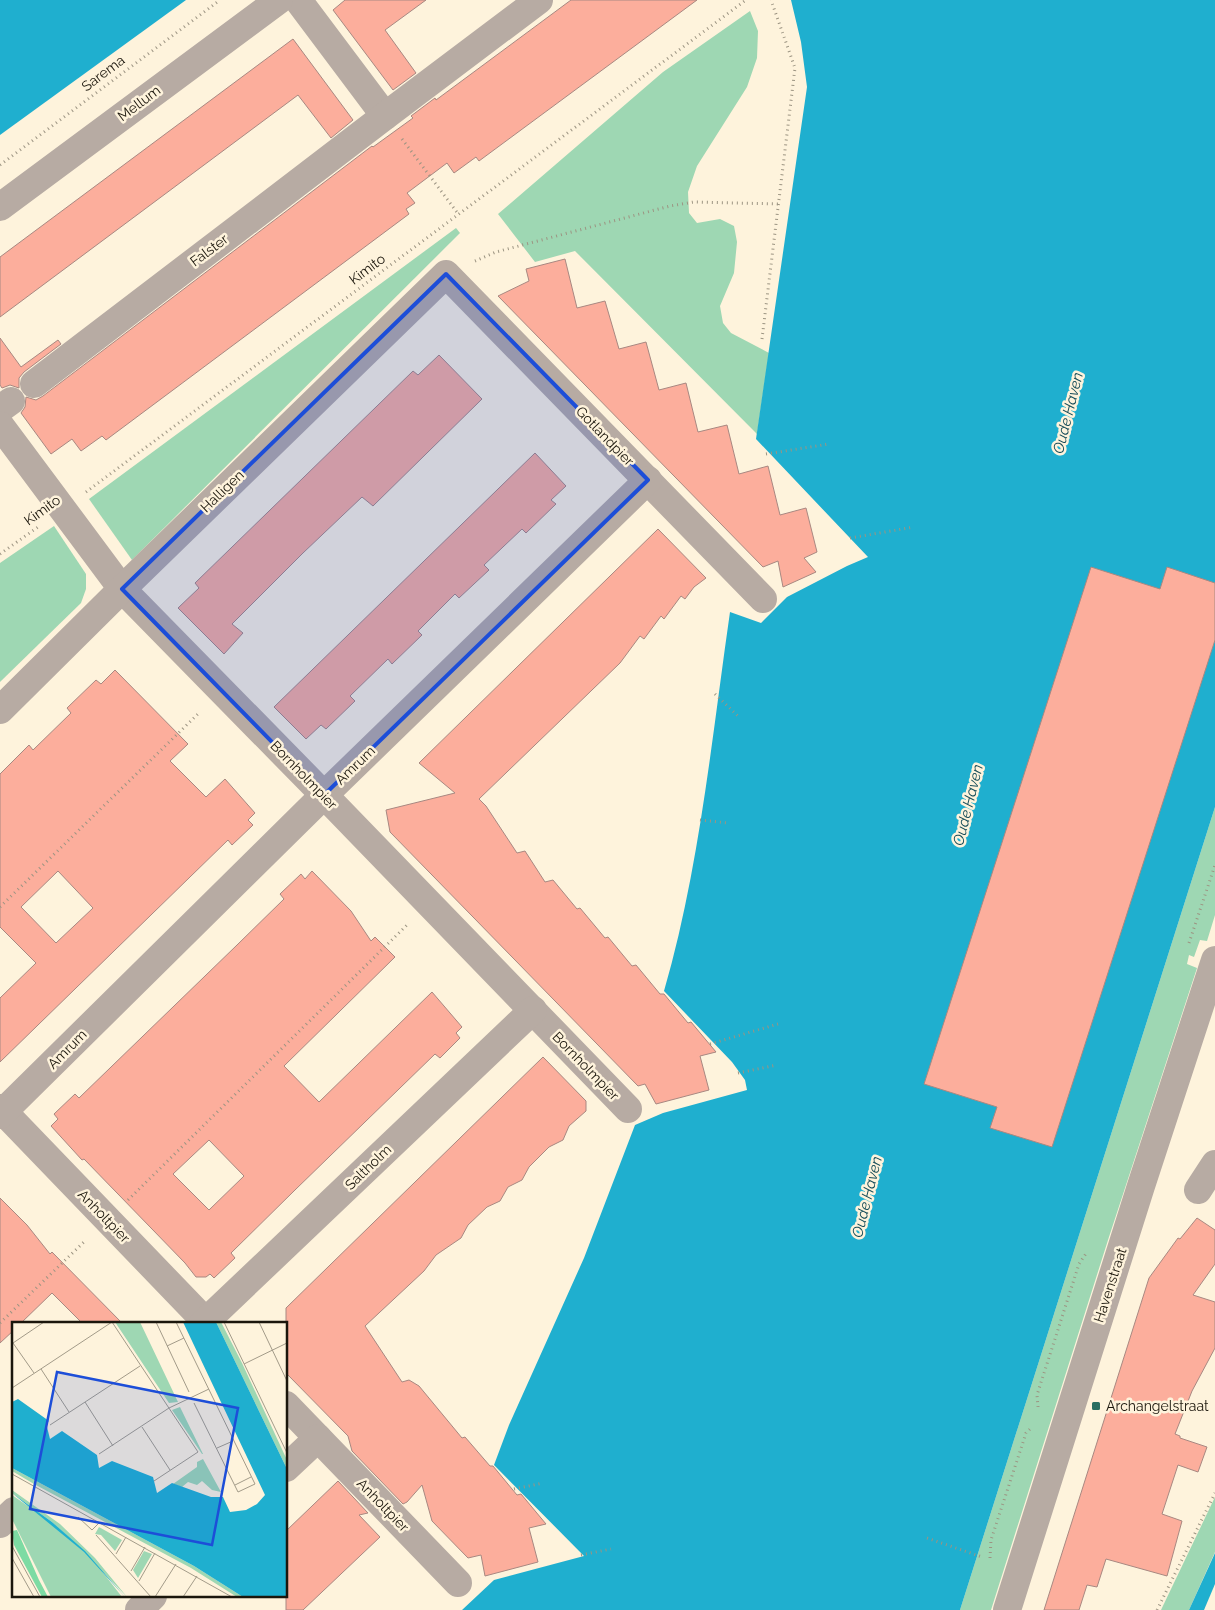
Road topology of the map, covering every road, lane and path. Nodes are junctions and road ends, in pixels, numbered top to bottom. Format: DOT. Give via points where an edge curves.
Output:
graph roads {
  1 [pos="220,0"];
  2 [pos="279,0"];
  3 [pos="298,0"];
  4 [pos="539,0"];
  5 [pos="746,0"];
  6 [pos="771,0"];
  7 [pos="385,116"];
  8 [pos="0,165"];
  9 [pos="779,204"];
  10 [pos="0,207"];
  11 [pos="459,214"];
  12 [pos="446,274"];
  13 [pos="762,339"];
  14 [pos="34,384"];
  15 [pos="0,425"];
  16 [pos="829,444"];
  17 [pos="766,454"];
  18 [pos="648,480"];
  19 [pos="63,509"];
  20 [pos="914,527"];
  21 [pos="850,538"];
  22 [pos="0,554"];
  23 [pos="122,589"];
  24 [pos="763,599"];
  25 [pos="222,691"];
  26 [pos="716,694"];
  27 [pos="0,710"];
  28 [pos="739,717"];
  29 [pos="324,795"];
  30 [pos="700,820"];
  31 [pos="728,823"];
  32 [pos="429,904"];
  33 [pos="0,907"];
  34 [pos="1215,960"];
  35 [pos="1210,996"];
  36 [pos="533,1010"];
  37 [pos="778,1024"];
  38 [pos="710,1044"];
  39 [pos="777,1065"];
  40 [pos="738,1073"];
  41 [pos="628,1109"];
  42 [pos="1,1112"];
  43 [pos="1215,1164"];
  44 [pos="1198,1190"];
  45 [pos="108,1220"];
  46 [pos="204,1322"];
  47 [pos="206,1322"];
  48 [pos="0,1323"];
  49 [pos="288,1407"];
  50 [pos="318,1438"];
  51 [pos="288,1466"];
  52 [pos="543,1483"];
  53 [pos="514,1489"];
  54 [pos="1215,1493"];
  55 [pos="12,1513"];
  56 [pos="0,1524"];
  57 [pos="927,1538"];
  58 [pos="611,1549"];
  59 [pos="582,1555"];
  60 [pos="982,1558"];
  61 [pos="458,1583"];
  62 [pos="151,1598"];
  63 [pos="139,1610"];
  64 [pos="1007,1610"];
  65 [pos="1158,1610"];
  1 -- 8 [label="path, Sarema"];
  2 -- 10 [label="street, Mellum"];
  3 -- 7 [label="street"];
  4 -- 7 [label="street, Falster"];
  5 -- 11 [label="path, Kimito"];
  6 -- 9 [label="path" via="795,68"];
  7 -- 11 [label="path"];
  7 -- 14 [label="street, Falster"];
  9 -- 12 [label="path" via="694,202 670,206 496,252"];
  9 -- 13 [label="path"];
  11 -- 19 [label="path, Kimito"];
  12 -- 18 [label="street, Gotlandpier"];
  12 -- 23 [label="street, Halligen"];
  15 -- 19 [label="street, Bornholmpier"];
  16 -- 17 [label="path"];
  18 -- 24 [label="street, Gotlandpier"];
  18 -- 29 [label="street, Amrum"];
  19 -- 22 [label="path, Kimito"];
  19 -- 23 [label="street, Bornholmpier"];
  20 -- 21 [label="path"];
  23 -- 25 [label="street, Bornholmpier"];
  23 -- 27 [label="street, Halligen"];
  25 -- 29 [label="street, Bornholmpier"];
  25 -- 33 [label="path"];
  26 -- 28 [label="path"];
  29 -- 32 [label="street, Bornholmpier"];
  29 -- 42 [label="street, Amrum"];
  30 -- 31 [label="path"];
  32 -- 36 [label="street, Bornholmpier"];
  32 -- 45 [label="path"];
  34 -- 35 [label="street, Havenstraat"];
  35 -- 64 [label="street, Havenstraat" via="1141,1186"];
  36 -- 41 [label="street, Bornholmpier"];
  36 -- 47 [label="street, Saltholm"];
  37 -- 38 [label="path"];
  39 -- 40 [label="path"];
  42 -- 45 [label="street, Anholtpier"];
  43 -- 44 [label="street"];
  45 -- 46 [label="street, Anholtpier"];
  45 -- 48 [label="path"];
  49 -- 50 [label="street, Anholtpier"];
  50 -- 51 [label="street"];
  50 -- 61 [label="street, Anholtpier"];
  52 -- 53 [label="path"];
  54 -- 65 [label="path"];
  55 -- 56 [label="street"];
  57 -- 60 [label="path"];
  58 -- 59 [label="path"];
  62 -- 63 [label="street"];
}
